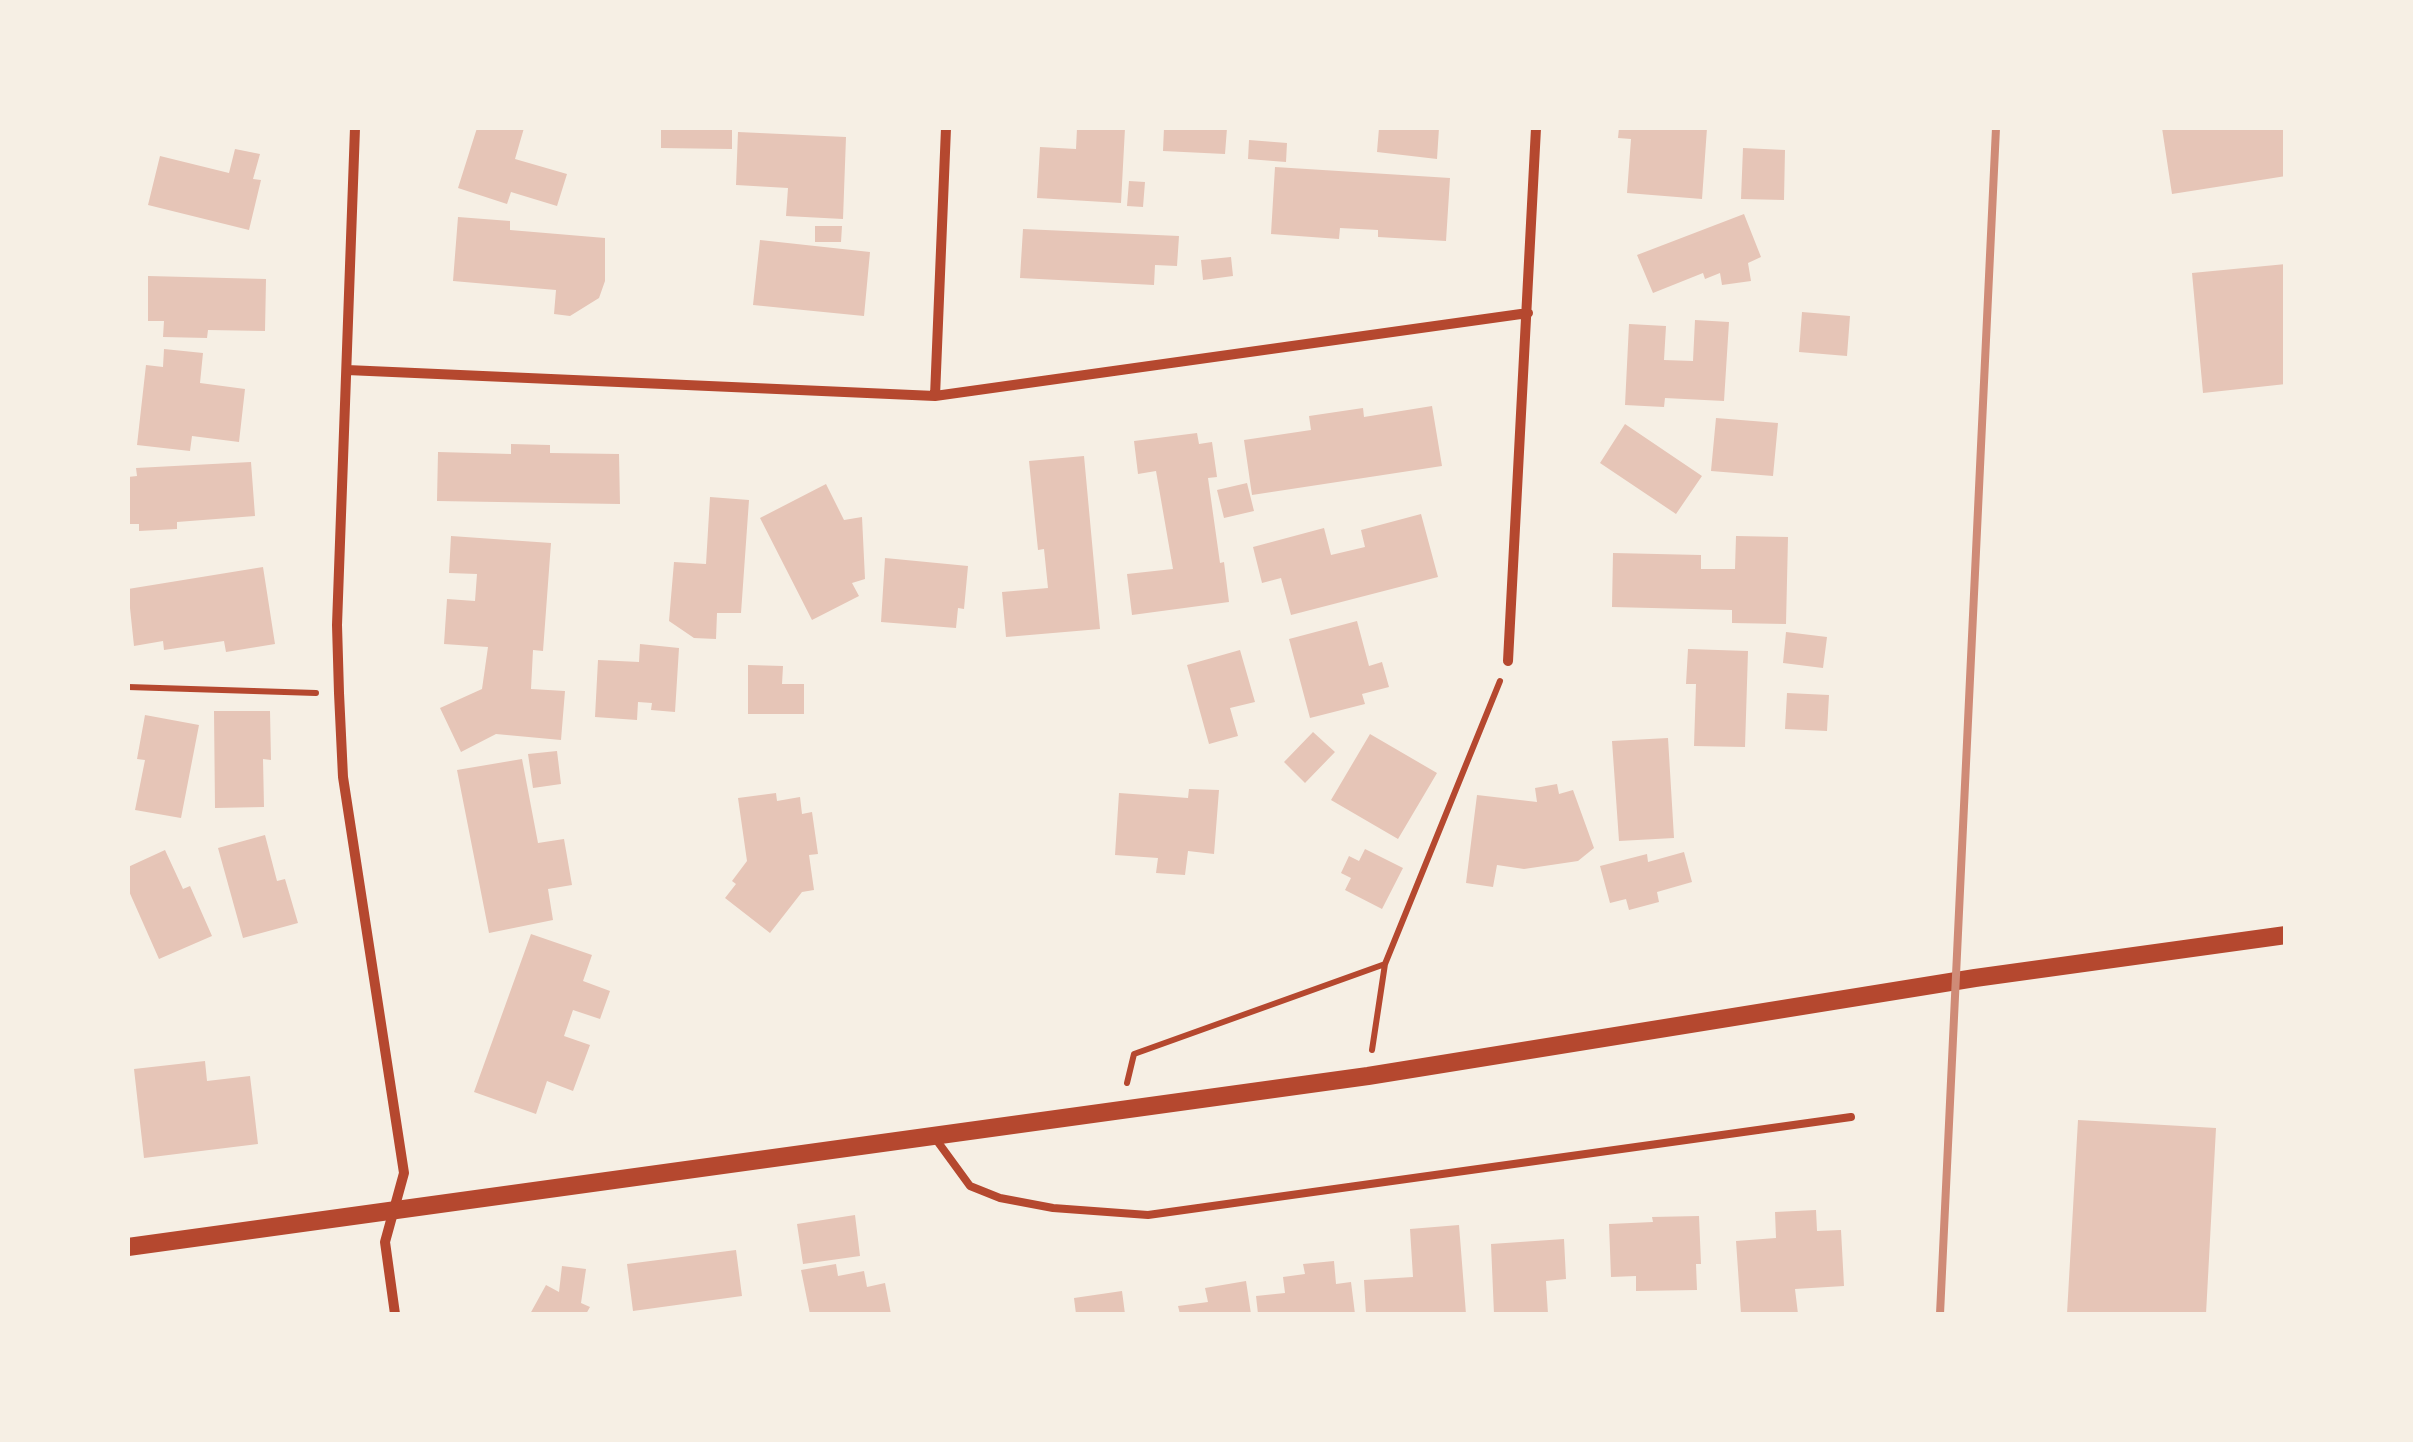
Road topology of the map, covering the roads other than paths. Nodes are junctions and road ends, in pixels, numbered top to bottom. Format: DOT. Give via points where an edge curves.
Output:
graph roads {
  1 [pos="355,128"];
  2 [pos="946,128"];
  3 [pos="1536,128"];
  4 [pos="1528,313"];
  5 [pos="346,370"];
  6 [pos="935,396"];
  7 [pos="1508,661"];
  8 [pos="2286,935"];
  9 [pos="1851,1118"];
  10 [pos="934,1138"];
  11 [pos="393,1209"];
  12 [pos="128,1247"];
  13 [pos="395,1314"];
  1 -- 5 [label="street"];
  2 -- 6 [label="street"];
  3 -- 4 [label="street"];
  4 -- 6 [label="street"];
  4 -- 7 [label="street"];
  5 -- 6 [label="street"];
  5 -- 11 [label="street" via="337,625 342,777 404,1173"];
  8 -- 10 [label="street"];
  9 -- 10 [label="lane" via="1148,1214 1000,1198 970,1186"];
  10 -- 11 [label="street"];
  11 -- 12 [label="street"];
  11 -- 13 [label="street" via="385,1242"];
}
